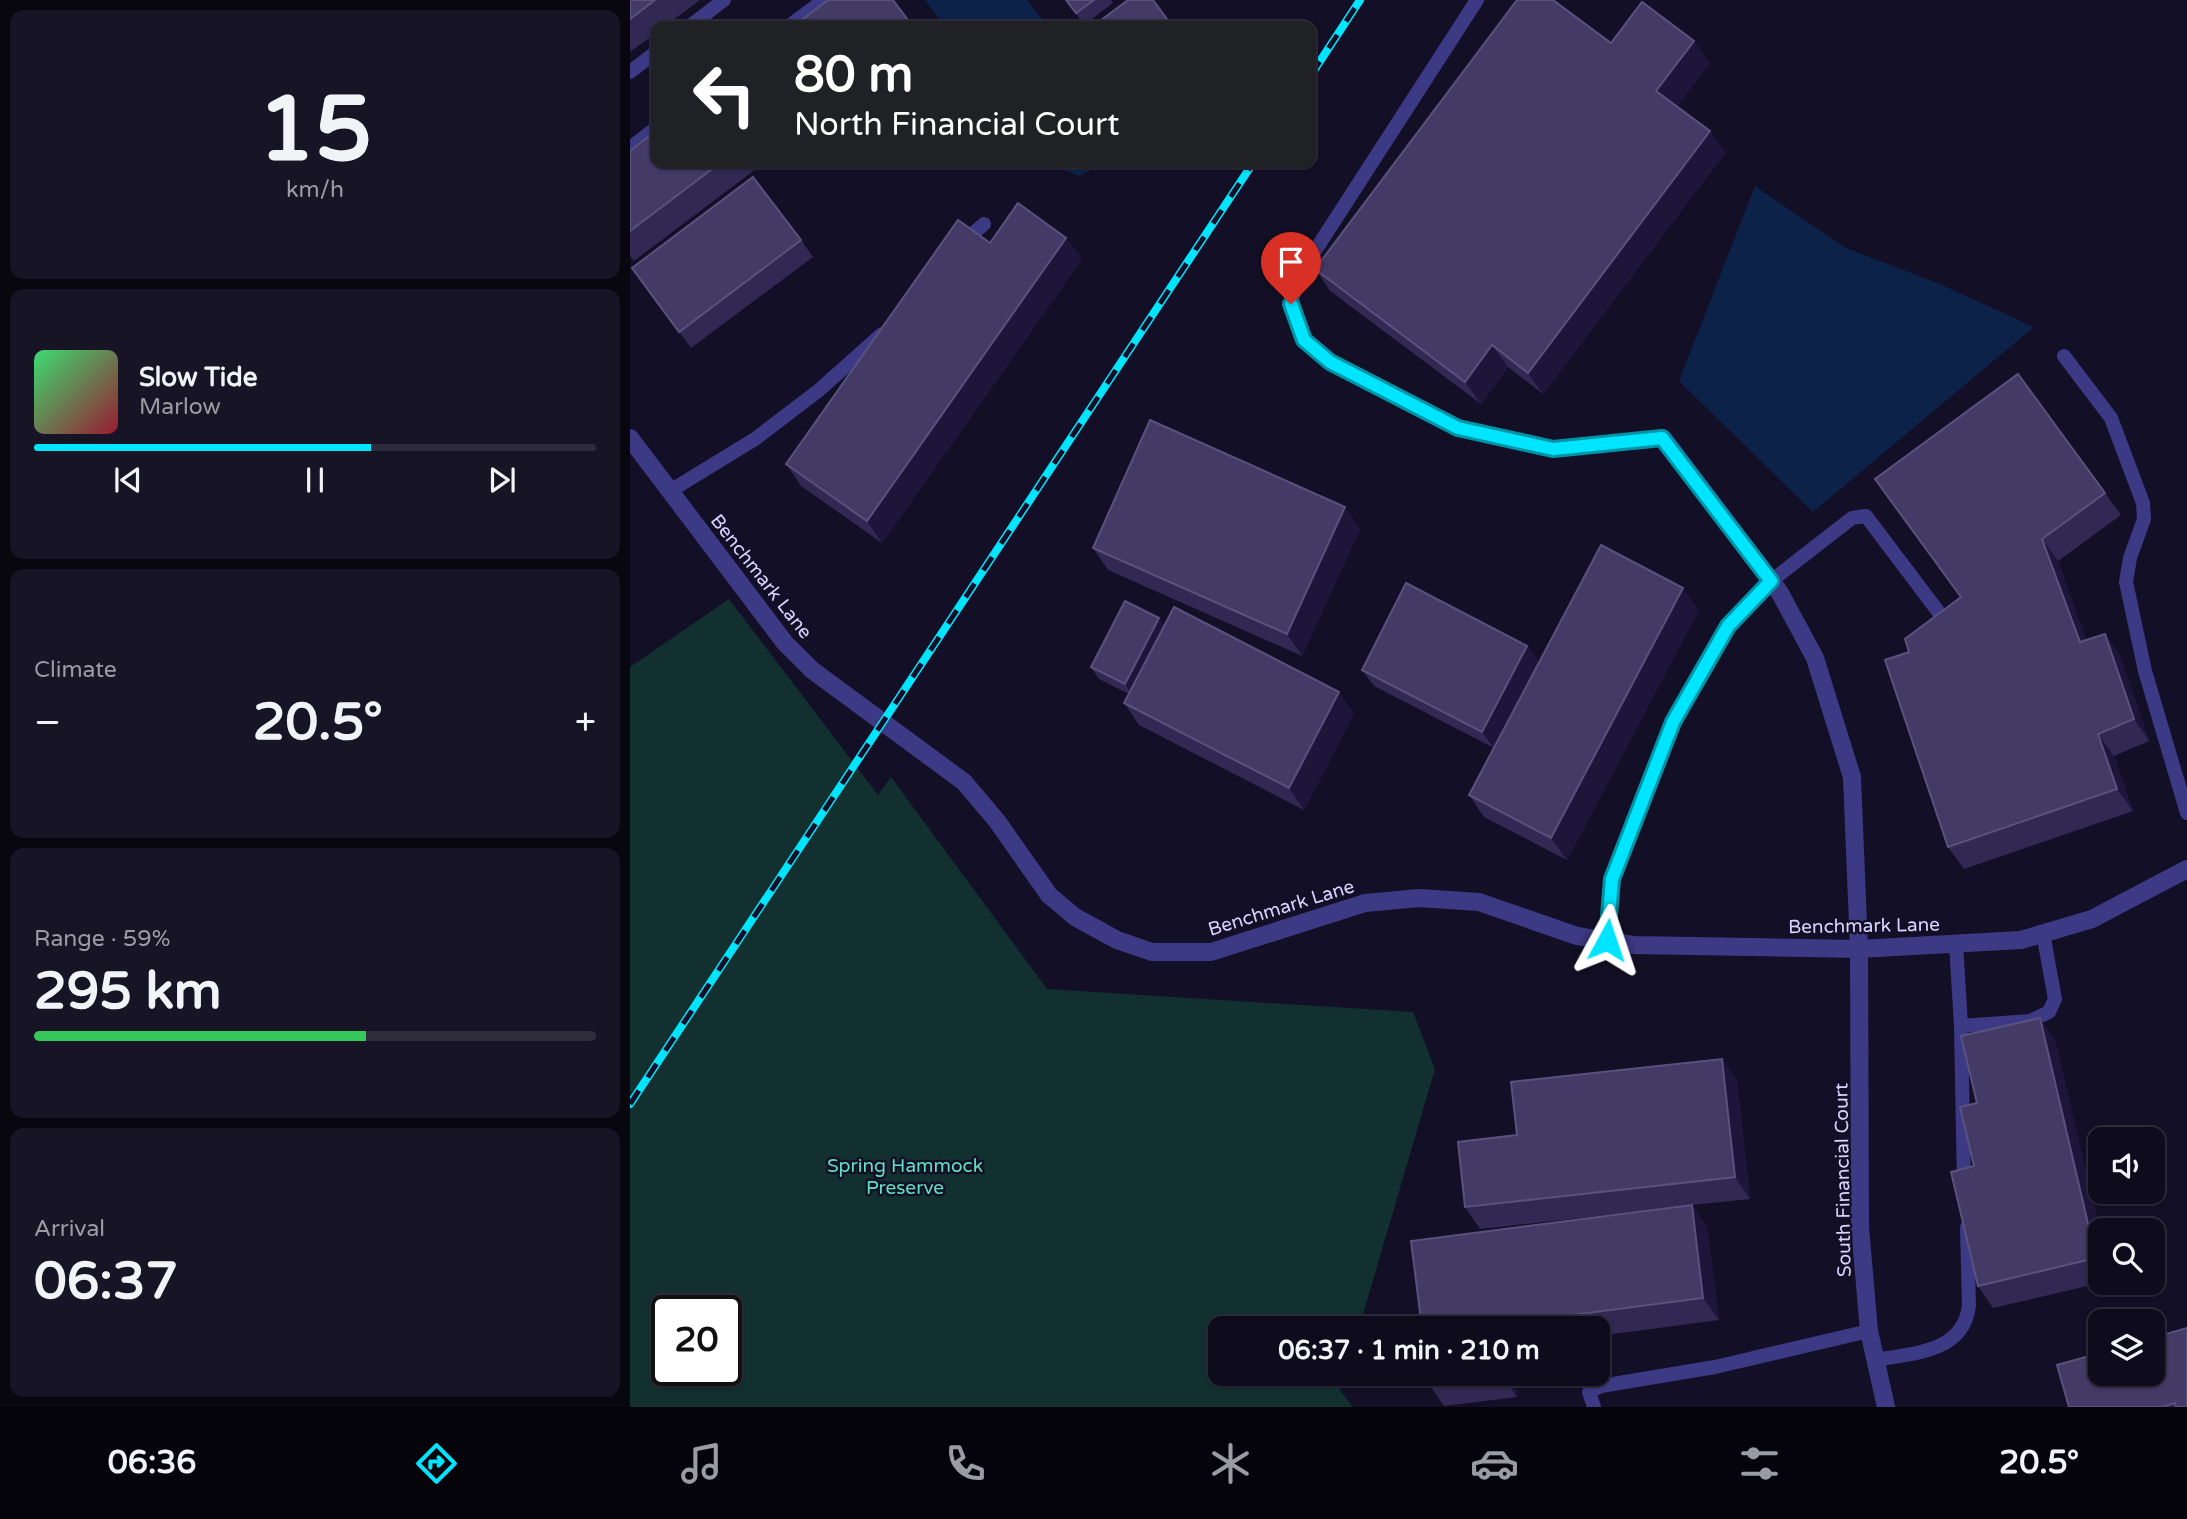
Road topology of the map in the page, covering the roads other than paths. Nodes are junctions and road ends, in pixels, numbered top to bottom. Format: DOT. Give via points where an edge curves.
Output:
graph roads {
  1 [pos="724,0"];
  2 [pos="824,0"];
  3 [pos="1477,0"];
  4 [pos="697,21"];
  5 [pos="796,21"];
  6 [pos="651,56"];
  7 [pos="630,72"];
  8 [pos="651,132"];
  9 [pos="630,148"];
  10 [pos="984,224"];
  11 [pos="947,260"];
  12 [pos="891,324"];
  13 [pos="2064,356"];
  14 [pos="630,438"];
  15 [pos="1662,438"];
  16 [pos="670,491"];
  17 [pos="1771,581"];
  18 [pos="1943,618"];
  19 [pos="2187,813"];
  20 [pos="2187,869"];
  21 [pos="2043,933"];
  22 [pos="1607,940"];
  23 [pos="1956,943"];
  24 [pos="1859,949"];
  25 [pos="1961,1026"];
  26 [pos="1869,1331"];
  27 [pos="1875,1360"];
  28 [pos="1594,1407"];
  29 [pos="1886,1407"];
  1 -- 4 [label="lane"];
  2 -- 5 [label="lane"];
  3 -- 15 [label="lane" via="1300,274 1291,304 1304,340 1330,362 1458,428 1553,449"];
  6 -- 7 [label="lane"];
  8 -- 9 [label="lane"];
  10 -- 11 [label="lane"];
  12 -- 16 [label="lane" via="818,391 755,439"];
  13 -- 19 [label="lane" via="2111,418 2143,503 2144,519 2126,582"];
  14 -- 16 [label="street, Benchmark Lane"];
  15 -- 17 [label="street, South Financial Court"];
  16 -- 22 [label="street, Benchmark Lane" via="785,643 812,670 964,782 1049,895 1075,917 1117,940 1152,952 1211,952 1365,903 1419,898 1479,902 1577,936"];
  17 -- 18 [label="lane" via="1852,518 1866,516"];
  17 -- 22 [label="lane" via="1728,626 1673,722 1612,879"];
  17 -- 24 [label="street, South Financial Court" via="1815,658 1852,777"];
  20 -- 21 [label="street, Benchmark Lane" via="2092,919"];
  21 -- 23 [label="street, Benchmark Lane" via="2021,940"];
  21 -- 25 [label="lane" via="2055,999 2049,1012 2030,1021"];
  22 -- 24 [label="street, Benchmark Lane" via="1633,945"];
  23 -- 24 [label="street, Benchmark Lane"];
  23 -- 25 [label="lane"];
  24 -- 26 [label="street, South Financial Court" via="1860,1227"];
  25 -- 27 [label="lane" via="1968,1318 1949,1342 1934,1349"];
  26 -- 27 [label="street, South Financial Court"];
  26 -- 28 [label="lane" via="1715,1367 1601,1385 1589,1392"];
  27 -- 29 [label="street, South Financial Court"];
}
